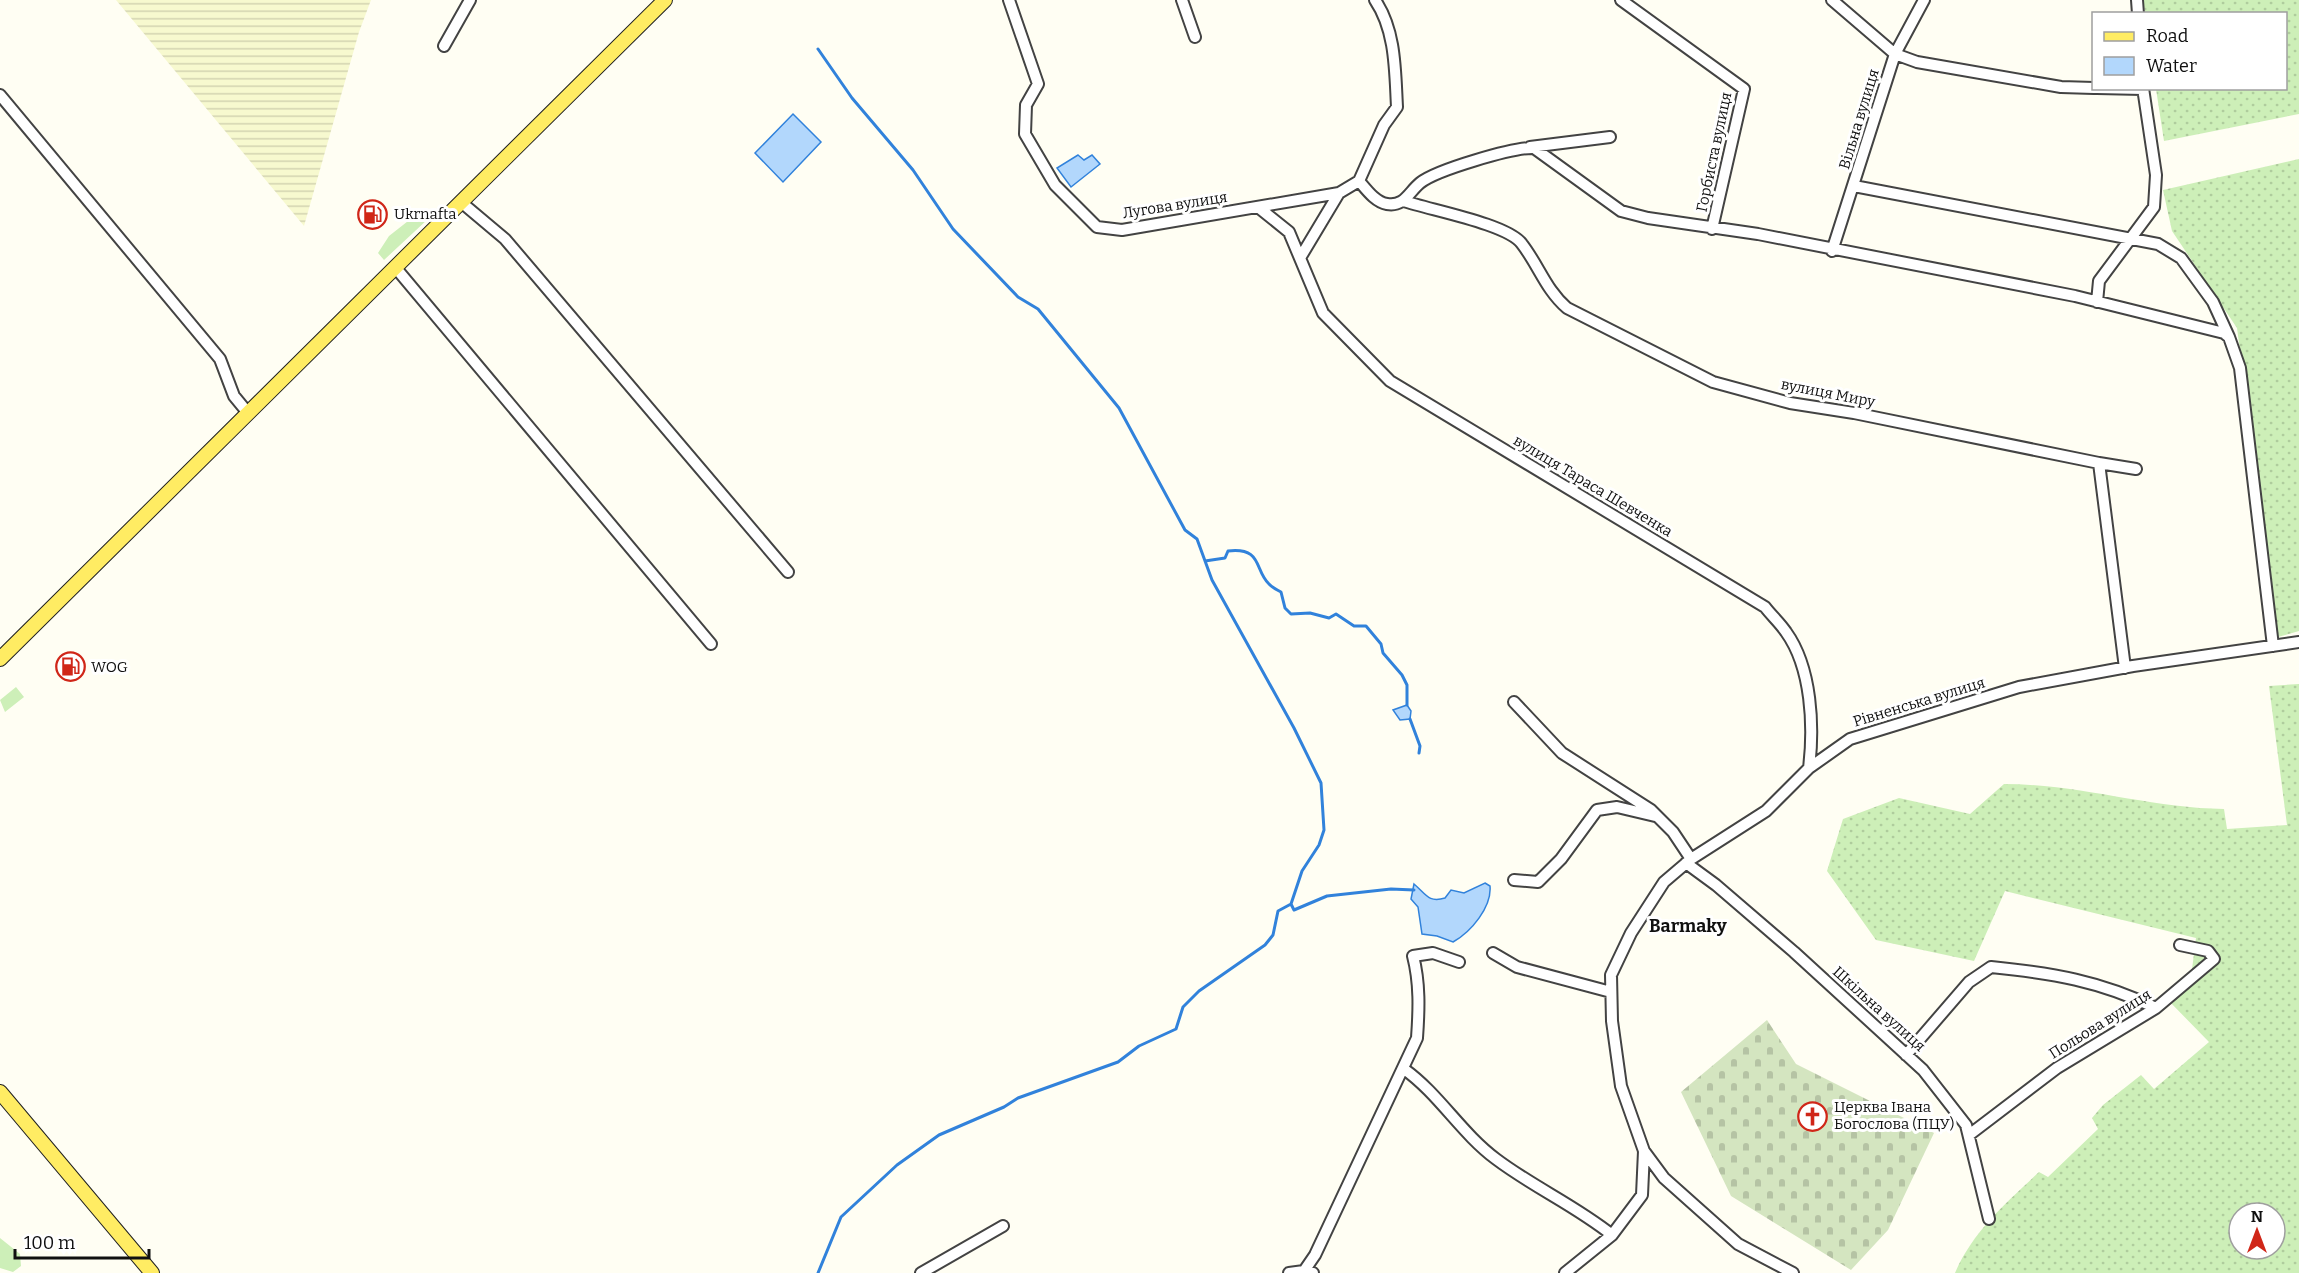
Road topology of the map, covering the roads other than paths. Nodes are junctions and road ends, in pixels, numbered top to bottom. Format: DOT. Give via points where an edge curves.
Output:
graph roads {
  1 [pos="470,0"];
  2 [pos="664,0"];
  3 [pos="1009,0"];
  4 [pos="1182,0"];
  5 [pos="1375,0"];
  6 [pos="1621,0"];
  7 [pos="1832,0"];
  8 [pos="1924,0"];
  9 [pos="1195,37"];
  10 [pos="444,46"];
  11 [pos="1894,54"];
  12 [pos="2092,88"];
  13 [pos="2143,90"];
  14 [pos="0,95"];
  15 [pos="1610,137"];
  16 [pos="1527,148"];
  17 [pos="1359,181"];
  18 [pos="1854,186"];
  19 [pos="1338,193"];
  20 [pos="1404,201"];
  21 [pos="461,202"];
  22 [pos="1258,207"];
  23 [pos="1712,229"];
  24 [pos="2130,240"];
  25 [pos="1832,251"];
  26 [pos="1300,258"];
  27 [pos="395,267"];
  28 [pos="2097,302"];
  29 [pos="2229,337"];
  30 [pos="248,413"];
  31 [pos="2099,464"];
  32 [pos="2136,469"];
  33 [pos="788,572"];
  34 [pos="2299,642"];
  35 [pos="711,644"];
  36 [pos="2273,646"];
  37 [pos="0,659"];
  38 [pos="2125,668"];
  39 [pos="1514,702"];
  40 [pos="1809,768"];
  41 [pos="1658,817"];
  42 [pos="1688,861"];
  43 [pos="1514,880"];
  44 [pos="2180,945"];
  45 [pos="1493,953"];
  46 [pos="1460,962"];
  47 [pos="1611,992"];
  48 [pos="2156,1008"];
  49 [pos="1906,1054"];
  50 [pos="1404,1069"];
  51 [pos="0,1092"];
  52 [pos="1969,1135"];
  53 [pos="1644,1151"];
  54 [pos="1989,1219"];
  55 [pos="1003,1226"];
  56 [pos="1612,1235"];
  57 [pos="1309,1272"];
  58 [pos="153,1273"];
  59 [pos="921,1273"];
  60 [pos="1289,1273"];
  61 [pos="1565,1273"];
  62 [pos="1794,1273"];
  1 -- 10 [label="street"];
  2 -- 21 [label="main road"];
  3 -- 22 [label="street, Лугова вулиця" via="1038,84 1026,105 1025,134 1055,185 1097,227 1122,230"];
  4 -- 9 [label="street"];
  5 -- 17 [label="street" via="1393,44 1397,107 1384,125"];
  6 -- 23 [label="street, Горбиста вулиця" via="1744,88"];
  7 -- 11 [label="street"];
  8 -- 11 [label="street, Вільна вулиця"];
  11 -- 12 [label="street" via="1928,64 2061,87"];
  11 -- 18 [label="street, Вільна вулиця"];
  13 -- 24 [label="street" via="2157,175 2154,207"];
  14 -- 30 [label="street" via="220,359 234,396"];
  15 -- 16 [label="street"];
  16 -- 20 [label="street" via="1442,171 1420,183"];
  16 -- 23 [label="street" via="1542,152 1622,211"];
  17 -- 19 [label="street"];
  17 -- 20 [label="street, вулиця Миру" via="1373,197 1387,204"];
  18 -- 24 [label="street"];
  18 -- 25 [label="street, Вільна вулиця"];
  19 -- 22 [label="street, Лугова вулиця"];
  19 -- 26 [label="street"];
  20 -- 31 [label="street, вулиця Миру" via="1492,226 1521,241 1552,295 1567,308 1713,382 1790,403"];
  21 -- 27 [label="main road"];
  21 -- 33 [label="street" via="505,239"];
  22 -- 26 [label="street, вулиця Тараса Шевченка" via="1289,232"];
  23 -- 25 [label="street" via="1758,234"];
  24 -- 28 [label="street" via="2099,281"];
  24 -- 29 [label="street" via="2158,244 2181,258 2213,302"];
  25 -- 28 [label="street"];
  26 -- 40 [label="street, вулиця Тараса Шевченка" via="1323,313 1390,381 1765,607 1787,633 1800,660 1812,715"];
  27 -- 30 [label="main road"];
  27 -- 35 [label="street"];
  28 -- 29 [label="street"];
  29 -- 36 [label="street" via="2240,368"];
  30 -- 37 [label="main road"];
  31 -- 32 [label="street, вулиця Миру"];
  31 -- 38 [label="street"];
  34 -- 36 [label="street, Рівненська вулиця"];
  36 -- 38 [label="street, Рівненська вулиця"];
  38 -- 40 [label="street, Рівненська вулиця" via="2019,687 1850,738"];
  39 -- 41 [label="street" via="1562,753"];
  40 -- 42 [label="street, Рівненська вулиця" via="1766,811"];
  41 -- 42 [label="street" via="1673,832"];
  41 -- 43 [label="street" via="1617,807 1597,810 1561,859 1538,882"];
  42 -- 47 [label="street, Рівненська вулиця" via="1664,882 1631,933 1611,975"];
  42 -- 49 [label="street, Шкільна вулиця"];
  44 -- 48 [label="street, Польова вулиця" via="2208,951 2214,959"];
  45 -- 47 [label="street" via="1517,967"];
  46 -- 50 [label="street" via="1433,953 1413,956 1418,973 1417,1038"];
  47 -- 53 [label="street, Рівненська вулиця" via="1622,1086"];
  48 -- 49 [label="street" via="2109,988 2043,972 1991,967 1969,982"];
  48 -- 52 [label="street, Польова вулиця" via="2057,1068"];
  49 -- 52 [label="street, Шкільна вулиця" via="1959,1116"];
  50 -- 56 [label="street" via="1422,1082 1465,1132 1496,1159"];
  50 -- 57 [label="street"];
  51 -- 58 [label="main road"];
  52 -- 54 [label="street, Шкільна вулиця"];
  53 -- 56 [label="street, Рівненська вулиця" via="1642,1195"];
  53 -- 62 [label="street" via="1664,1178 1738,1244"];
  55 -- 59 [label="street"];
  56 -- 61 [label="street, Рівненська вулиця"];
  57 -- 60 [label="street"];
}
